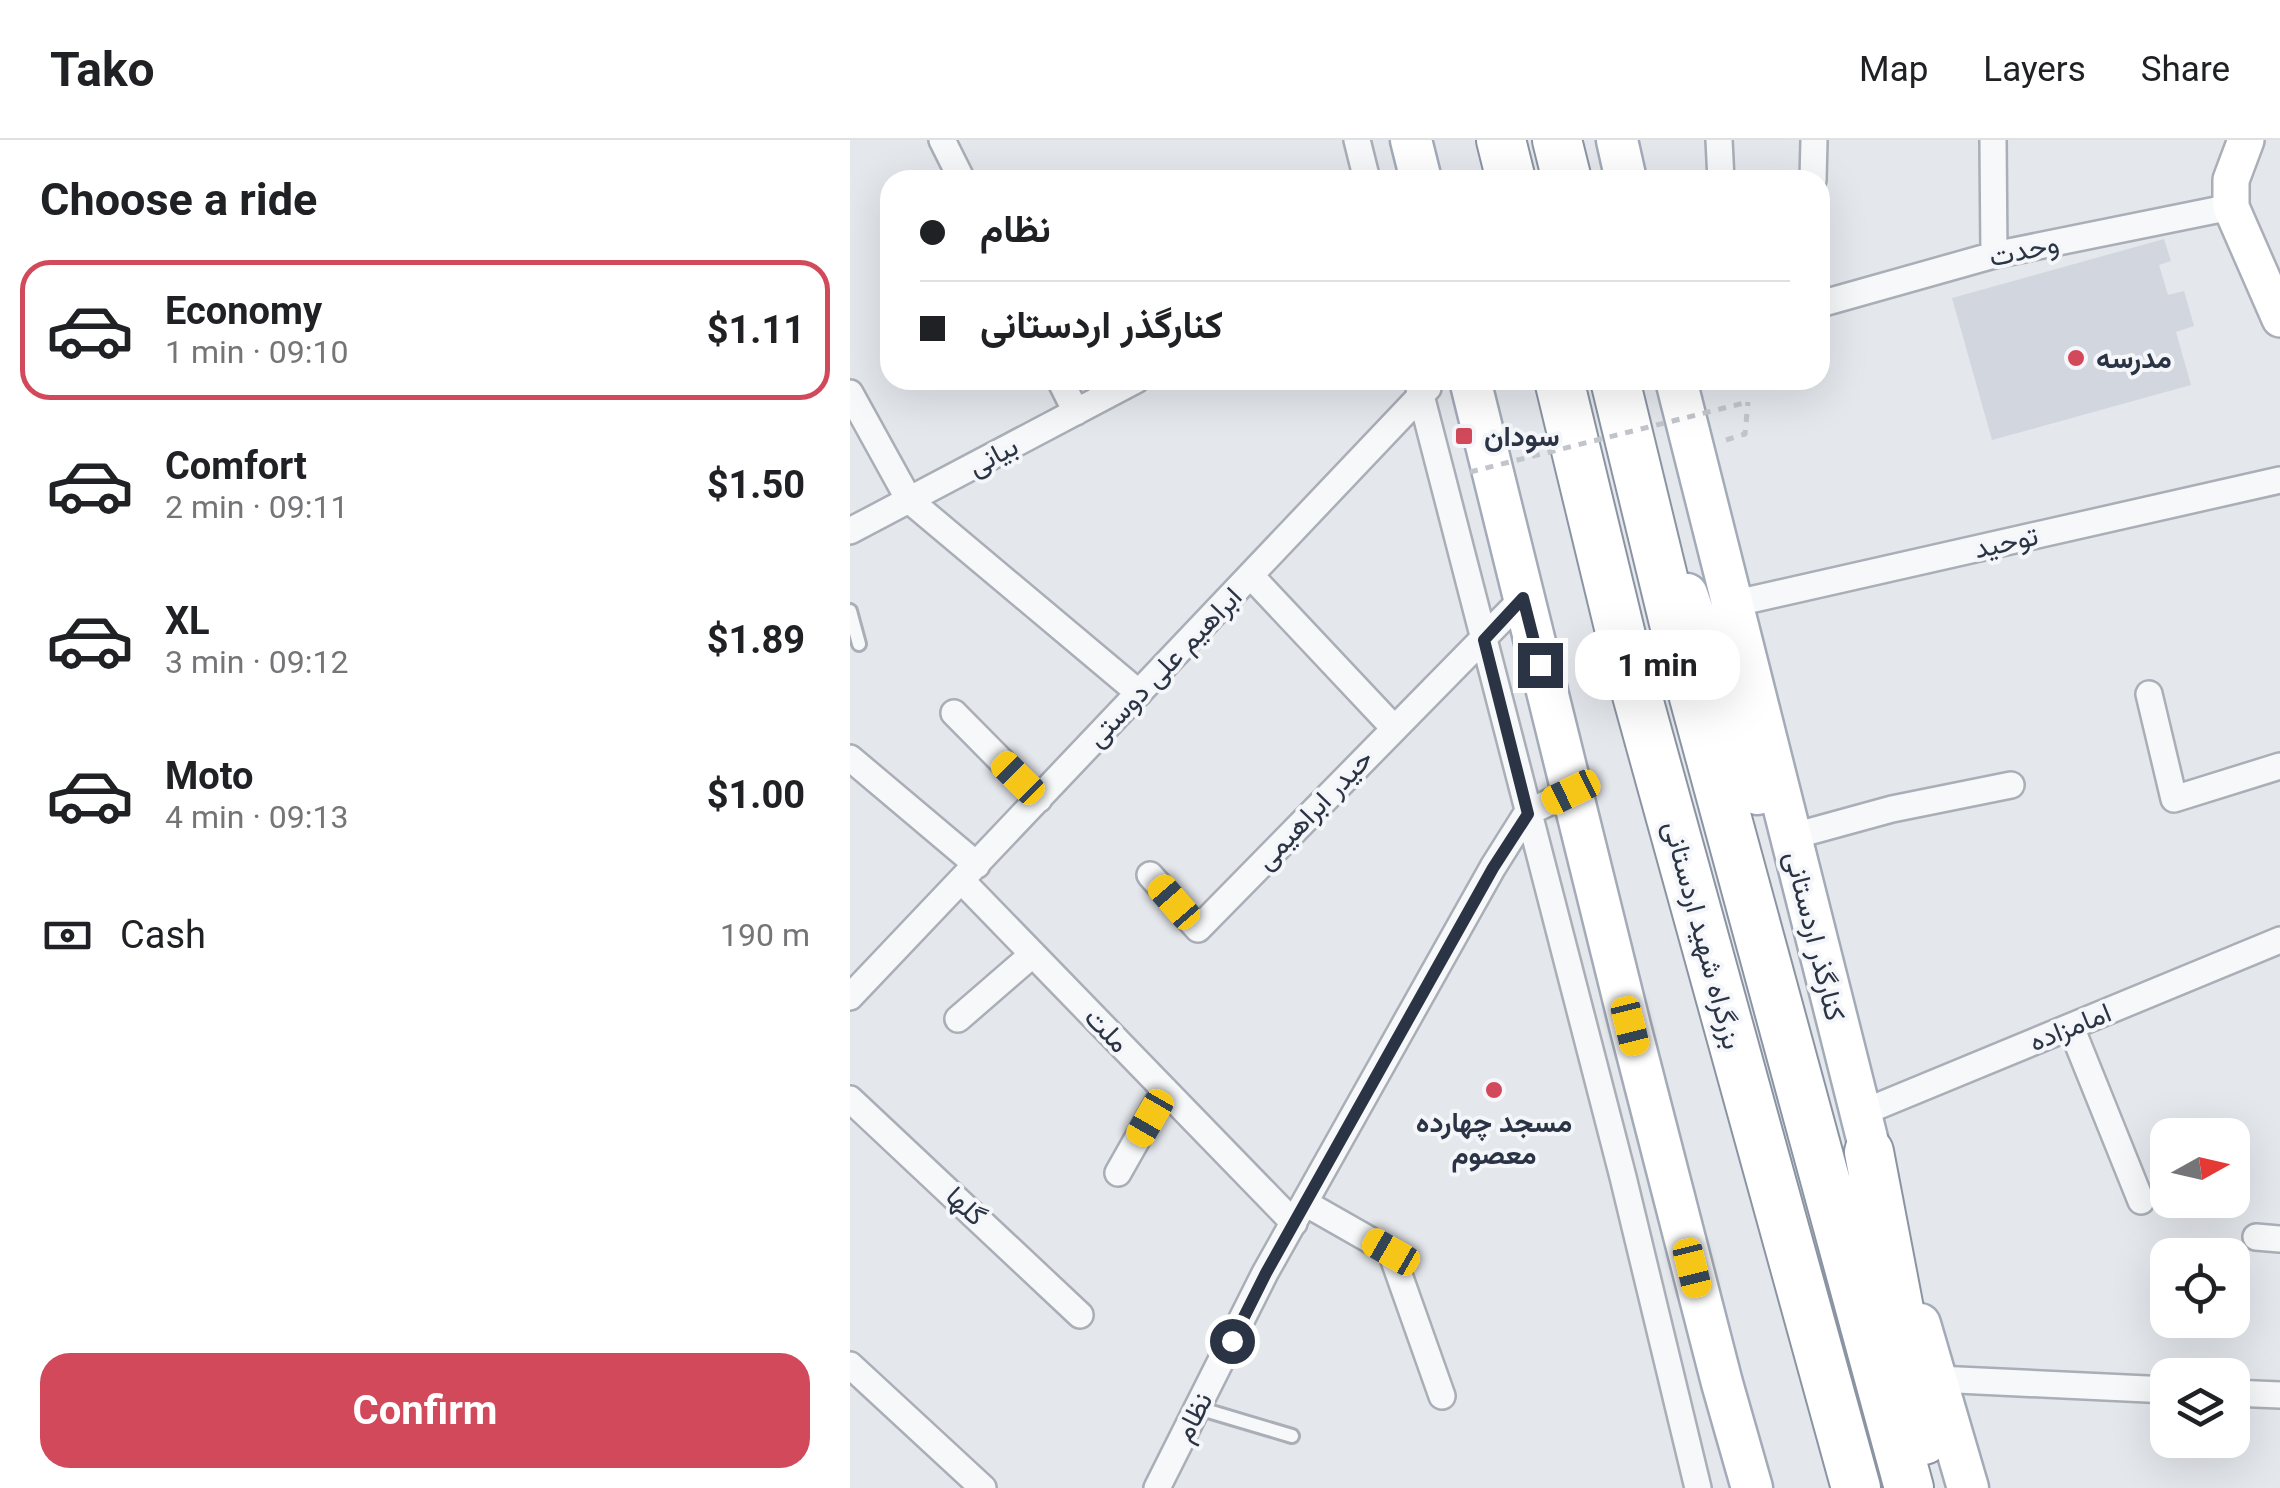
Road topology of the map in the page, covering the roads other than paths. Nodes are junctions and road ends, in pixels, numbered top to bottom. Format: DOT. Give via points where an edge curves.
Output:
graph roads {
  1 [pos="942,140"];
  2 [pos="1356,140"];
  3 [pos="1411,140"];
  4 [pos="1501,140"];
  5 [pos="1557,140"];
  6 [pos="1616,140"];
  7 [pos="1718,140"];
  8 [pos="1814,140"];
  9 [pos="1993,140"];
  10 [pos="2246,140"];
  11 [pos="957,170"];
  12 [pos="1364,170"];
  13 [pos="1418,170"];
  14 [pos="1508,170"];
  15 [pos="1564,170"];
  16 [pos="1624,170"];
  17 [pos="1720,170"];
  18 [pos="1814,170"];
  19 [pos="2231,207"];
  20 [pos="1994,255"];
  21 [pos="1830,301"];
  22 [pos="2280,319"];
  23 [pos="1065,390"];
  24 [pos="1117,390"];
  25 [pos="1419,390"];
  26 [pos="1425,390"];
  27 [pos="1472,390"];
  28 [pos="1561,390"];
  29 [pos="1617,390"];
  30 [pos="1618,390"];
  31 [pos="1678,390"];
  32 [pos="852,401"];
  33 [pos="1076,412"];
  34 [pos="2280,480"];
  35 [pos="908,500"];
  36 [pos="850,531"];
  37 [pos="1250,576"];
  38 [pos="1523,598"];
  39 [pos="1732,604"];
  40 [pos="850,611"];
  41 [pos="1484,640"];
  42 [pos="859,644"];
  43 [pos="1139,693"];
  44 [pos="2150,694"];
  45 [pos="954,713"];
  46 [pos="1393,728"];
  47 [pos="850,758"];
  48 [pos="2280,766"];
  49 [pos="2011,785"];
  50 [pos="1571,792"];
  51 [pos="1039,799"];
  52 [pos="1528,814"];
  53 [pos="1790,837"];
  54 [pos="969,873"];
  55 [pos="1150,875"];
  56 [pos="2280,940"];
  57 [pos="1033,954"];
  58 [pos="850,997"];
  59 [pos="958,1019"];
  60 [pos="2070,1026"];
  61 [pos="1166,1090"];
  62 [pos="850,1099"];
  63 [pos="1864,1133"];
  64 [pos="1663,1152"];
  65 [pos="1118,1173"];
  66 [pos="1623,1177"];
  67 [pos="2141,1201"];
  68 [pos="1300,1212"];
  69 [pos="1080,1314"];
  70 [pos="850,1366"];
  71 [pos="1937,1379"];
  72 [pos="2150,1389"];
  73 [pos="2250,1394"];
  74 [pos="2280,1395"];
  75 [pos="1442,1396"];
  76 [pos="1198,1408"];
  77 [pos="1292,1436"];
  78 [pos="1742,1482"];
  79 [pos="983,1488"];
  80 [pos="1157,1488"];
  81 [pos="1698,1488"];
  82 [pos="1856,1488"];
  83 [pos="1909,1488"];
  84 [pos="1934,1488"];
  85 [pos="1968,1488"];
  1 -- 11 [label="street"];
  2 -- 12 [label="street"];
  3 -- 13 [label="main road"];
  4 -- 14 [label="highway"];
  5 -- 15 [label="highway"];
  6 -- 16 [label="main road"];
  7 -- 17 [label="street"];
  8 -- 18 [label="street"];
  9 -- 20 [label="street"];
  10 -- 19 [label="street" via="2231,180"];
  19 -- 20 [label="street, وحدت"];
  19 -- 22 [label="street"];
  20 -- 21 [label="street, وحدت"];
  23 -- 33 [label="street"];
  24 -- 33 [label="street, بیانی"];
  25 -- 37 [label="street, ابراهیم علی دوستی"];
  26 -- 41 [label="street"];
  27 -- 38 [label="main road"];
  28 -- 82 [label="highway, بزرگراه شهید اردستانی" via="1624,648"];
  29 -- 83 [label="highway, بزرگراه شهید اردستانی" via="1676,632"];
  30 -- 53 [label="main road" via="1754,791"];
  31 -- 39 [label="main road, کنارگذر اردستانی"];
  32 -- 35 [label="street"];
  33 -- 35 [label="street, بیانی"];
  34 -- 39 [label="street, توحید"];
  35 -- 36 [label="street, بیانی"];
  35 -- 43 [label="street"];
  37 -- 43 [label="street, ابراهیم علی دوستی"];
  37 -- 46 [label="street"];
  38 -- 41 [label="street, حیدر ابراهیمی"];
  38 -- 50 [label="main road"];
  39 -- 53 [label="main road, کنارگذر اردستانی"];
  40 -- 42 [label="lane"];
  41 -- 46 [label="street, حیدر ابراهیمی"];
  41 -- 52 [label="street"];
  43 -- 51 [label="street, ابراهیم علی دوستی"];
  44 -- 48 [label="street" via="2174,798"];
  45 -- 51 [label="street"];
  46 -- 55 [label="street, حیدر ابراهیمی" via="1198,929"];
  47 -- 54 [label="street, ملت"];
  49 -- 53 [label="street"];
  50 -- 52 [label="street, نظام"];
  50 -- 64 [label="main road"];
  51 -- 54 [label="street, ابراهیم علی دوستی"];
  52 -- 66 [label="street"];
  52 -- 68 [label="street, نظام"];
  53 -- 63 [label="main road, کنارگذر اردستانی"];
  54 -- 57 [label="street, ملت"];
  54 -- 58 [label="street, ابراهیم علی دوستی"];
  56 -- 60 [label="street, امامزاده"];
  57 -- 59 [label="street"];
  57 -- 61 [label="street, ملت"];
  60 -- 63 [label="street, امامزاده"];
  60 -- 67 [label="street"];
  61 -- 65 [label="street"];
  61 -- 68 [label="street, ملت"];
  62 -- 69 [label="street, گلها"];
  63 -- 71 [label="main road, کنارگذر اردستانی"];
  63 -- 84 [label="highway"];
  64 -- 66 [label="street"];
  64 -- 78 [label="main road"];
  66 -- 81 [label="street"];
  68 -- 75 [label="street, ملت" via="1391,1252"];
  68 -- 76 [label="street, نظام"];
  70 -- 79 [label="street"];
  71 -- 72 [label="street"];
  71 -- 85 [label="main road, کنارگذر اردستانی"];
  73 -- 74 [label="street"];
  76 -- 77 [label="lane"];
  76 -- 80 [label="street, نظام"];
}
